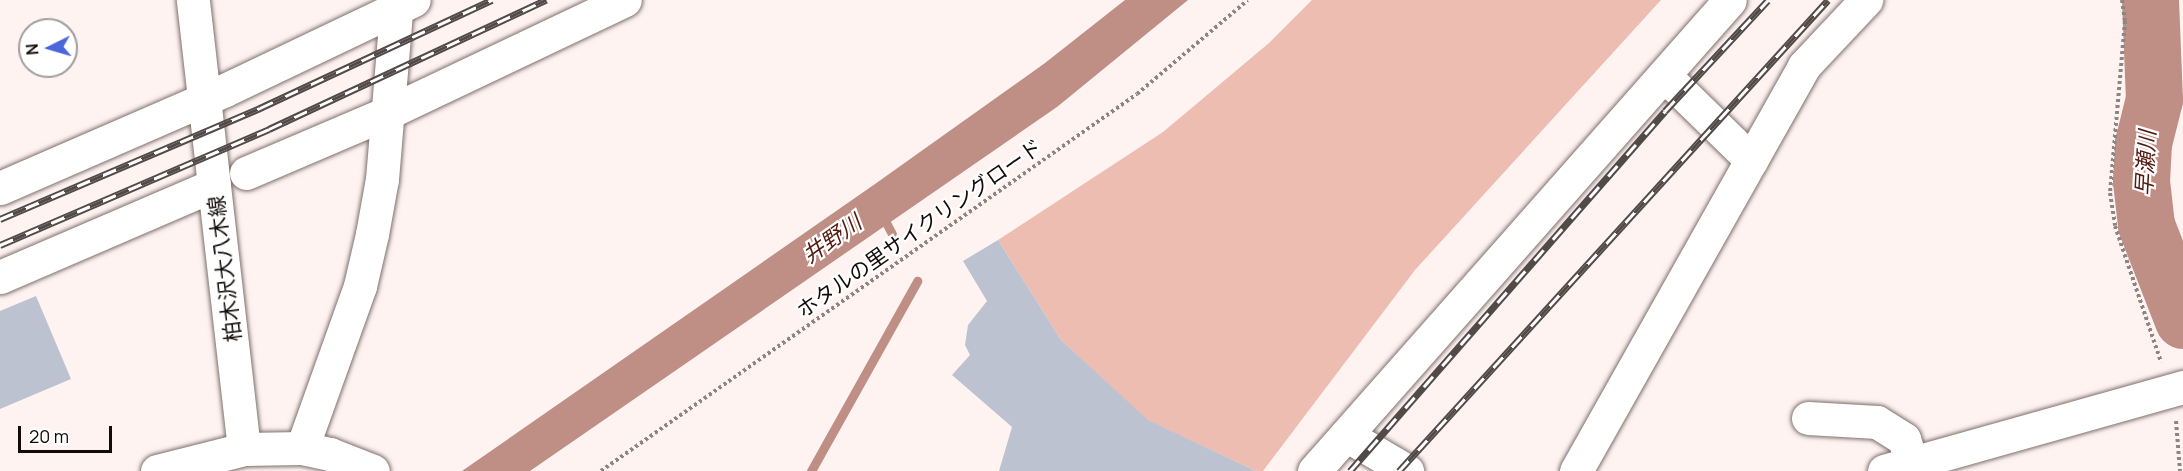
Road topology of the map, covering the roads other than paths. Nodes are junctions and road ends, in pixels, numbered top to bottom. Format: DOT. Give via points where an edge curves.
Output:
graph roads {
  1 [pos="193,0"];
  2 [pos="1730,0"];
  3 [pos="1866,0"];
  4 [pos="614,2"];
  5 [pos="402,3"];
  6 [pos="1664,75"];
  7 [pos="204,99"];
  8 [pos="388,112"];
  9 [pos="1751,160"];
  10 [pos="246,173"];
  11 [pos="214,185"];
  12 [pos="0,188"];
  13 [pos="0,277"];
  14 [pos="2176,392"];
  15 [pos="1808,418"];
  16 [pos="1346,435"];
  17 [pos="302,448"];
  18 [pos="244,449"];
  19 [pos="1898,467"];
  20 [pos="157,471"];
  21 [pos="373,471"];
  22 [pos="1314,471"];
  23 [pos="1407,471"];
  24 [pos="1576,471"];
  1 -- 7 [label="street, 柏木沢大八木線"];
  2 -- 6 [label="street"];
  3 -- 9 [label="street" via="1804,66"];
  4 -- 8 [label="street"];
  5 -- 7 [label="street"];
  5 -- 8 [label="street"];
  6 -- 9 [label="street"];
  6 -- 16 [label="street"];
  7 -- 11 [label="street, 柏木沢大八木線"];
  7 -- 12 [label="street"];
  8 -- 10 [label="street"];
  8 -- 17 [label="street" via="382,179 360,286"];
  9 -- 24 [label="street"];
  11 -- 13 [label="street"];
  11 -- 18 [label="street, 柏木沢大八木線"];
  14 -- 19 [label="street"];
  15 -- 19 [label="street" via="1876,422 1904,439"];
  16 -- 22 [label="street"];
  16 -- 23 [label="street"];
  17 -- 18 [label="street"];
  17 -- 21 [label="street"];
  18 -- 20 [label="street"];
}
